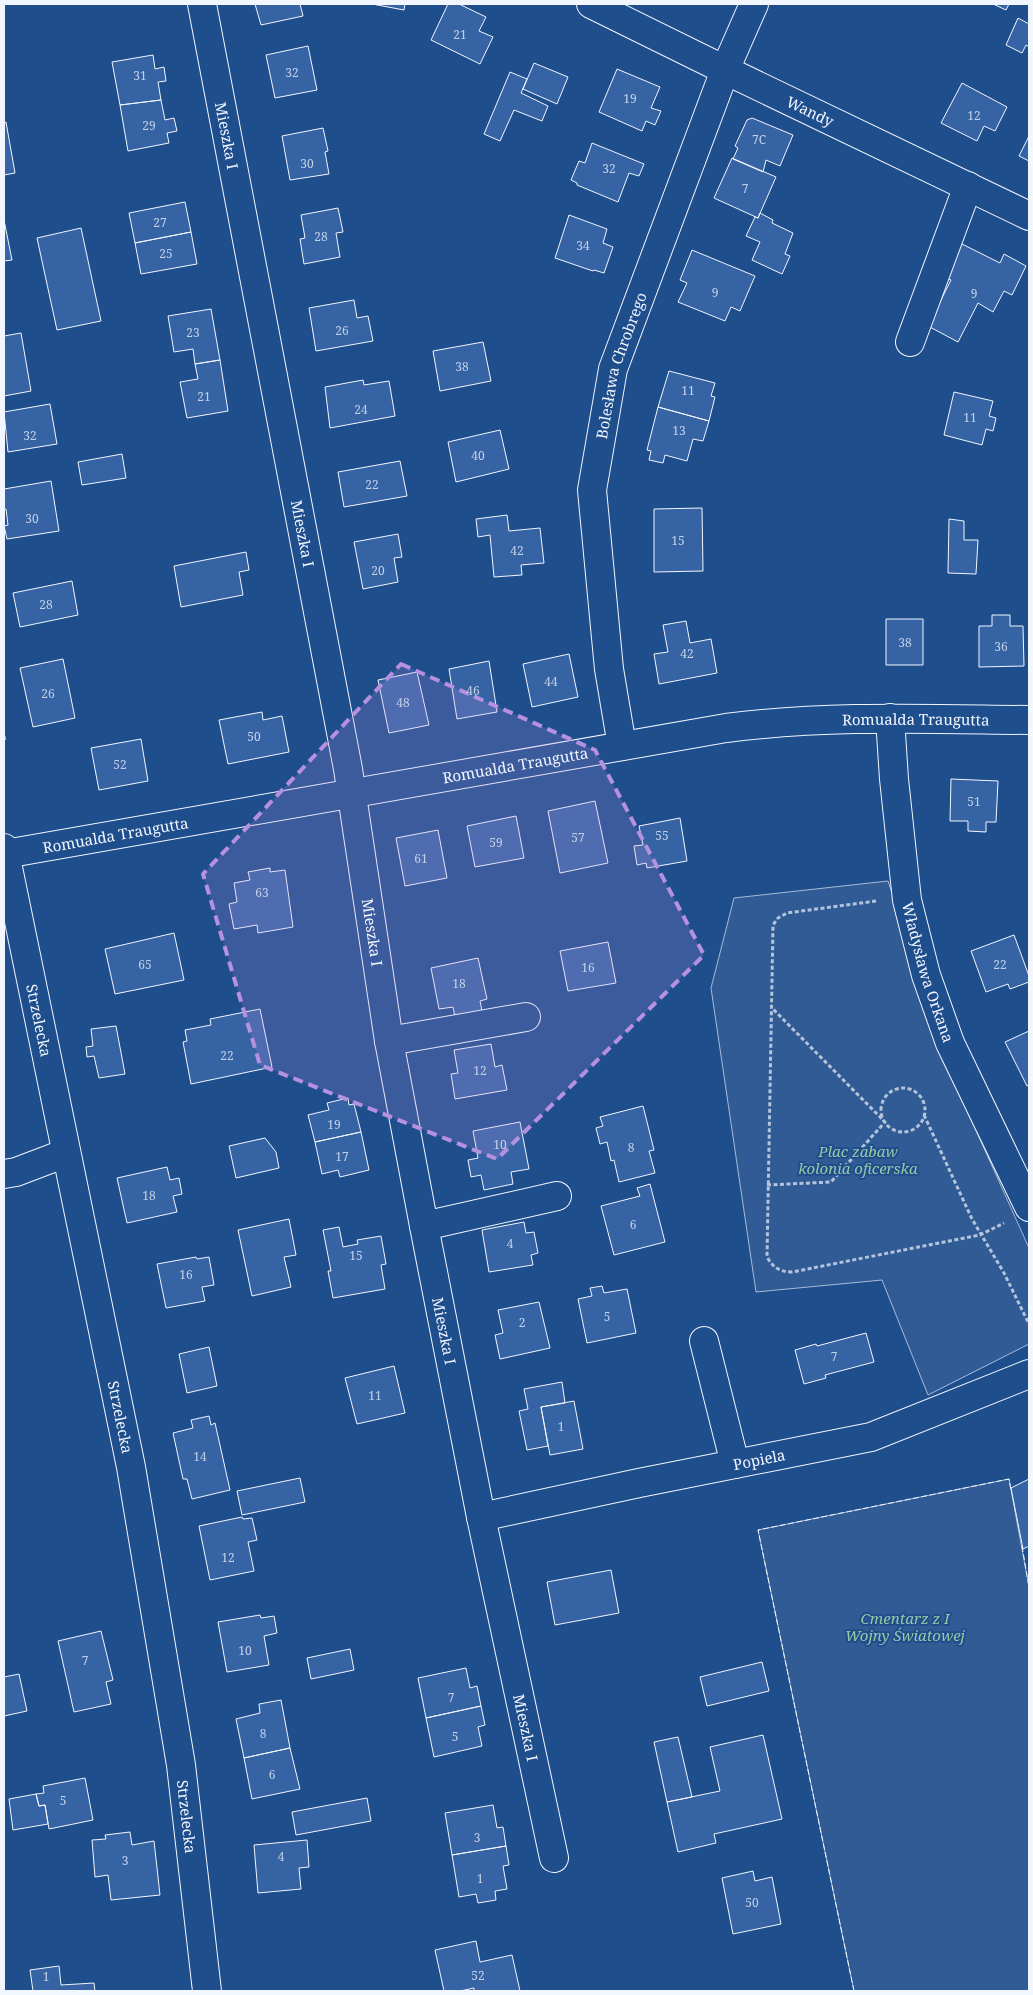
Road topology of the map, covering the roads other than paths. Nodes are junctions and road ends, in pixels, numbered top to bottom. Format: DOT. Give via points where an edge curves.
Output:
graph roads {
  1 [pos="202,4"];
  2 [pos="591,4"];
  3 [pos="754,4"];
  4 [pos="725,70"];
  5 [pos="968,186"];
  6 [pos="1029,216"];
  7 [pos="910,342"];
  8 [pos="890,718"];
  9 [pos="1029,720"];
  10 [pos="622,746"];
  11 [pos="352,794"];
  12 [pos="4,852"];
  13 [pos="526,1017"];
  14 [pos="389,1041"];
  15 [pos="66,1153"];
  16 [pos="4,1174"];
  17 [pos="557,1196"];
  18 [pos="1020,1213"];
  19 [pos="424,1226"];
  20 [pos="704,1341"];
  21 [pos="1029,1374"];
  22 [pos="735,1464"];
  23 [pos="481,1517"];
  24 [pos="554,1858"];
  25 [pos="207,1991"];
  1 -- 11 [label="street, Mieszka I"];
  2 -- 4 [label="street, Wandy"];
  3 -- 4 [label="street, Bolesława Chrobrego"];
  4 -- 5 [label="street, Wandy"];
  4 -- 10 [label="street, Bolesława Chrobrego" via="613,369 592,490 609,669"];
  5 -- 6 [label="street, Wandy"];
  5 -- 7 [label="street"];
  8 -- 9 [label="street, Romualda Traugutta"];
  8 -- 10 [label="street, Romualda Traugutta" via="764,723"];
  8 -- 18 [label="street, Władysława Orkana" via="907,900 926,976"];
  10 -- 11 [label="street, Romualda Traugutta"];
  11 -- 12 [label="street, Romualda Traugutta"];
  11 -- 14 [label="street, Mieszka I"];
  12 -- 15 [label="street, Strzelecka"];
  13 -- 14 [label="street"];
  14 -- 19 [label="street, Mieszka I"];
  15 -- 16 [label="street"];
  15 -- 25 [label="street, Strzelecka" via="136,1496 181,1765"];
  17 -- 19 [label="street"];
  19 -- 23 [label="street, Mieszka I"];
  20 -- 22 [label="street"];
  21 -- 22 [label="street, Popiela" via="871,1437"];
  22 -- 23 [label="street, Popiela"];
  23 -- 24 [label="street, Mieszka I"];
}
